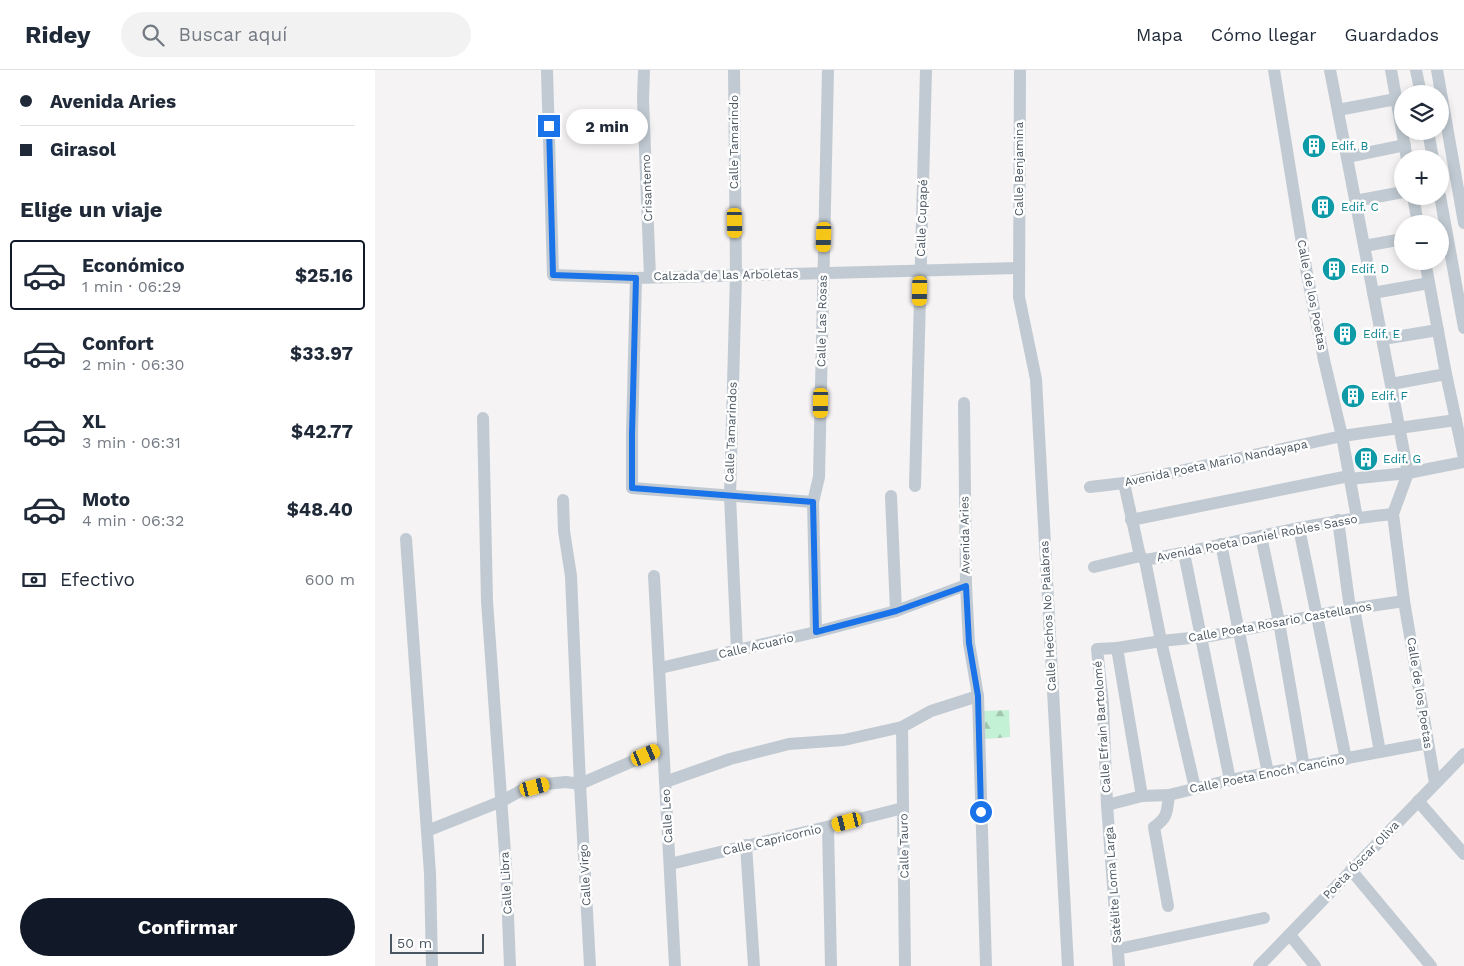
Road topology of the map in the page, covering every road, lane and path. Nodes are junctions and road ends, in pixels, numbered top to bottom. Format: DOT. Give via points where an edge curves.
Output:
graph roads {
  1 [pos="547,70"];
  2 [pos="644,70"];
  3 [pos="734,70"];
  4 [pos="828,70"];
  5 [pos="926,70"];
  6 [pos="1020,70"];
  7 [pos="1274,70"];
  8 [pos="1330,70"];
  9 [pos="1391,70"];
  10 [pos="1416,70"];
  11 [pos="1440,72"];
  12 [pos="1394,85"];
  13 [pos="1419,85"];
  14 [pos="1394,100"];
  15 [pos="1338,110"];
  16 [pos="1404,140"];
  17 [pos="1405,145"];
  18 [pos="1406,150"];
  19 [pos="1347,157"];
  20 [pos="1464,160"];
  21 [pos="1454,170"];
  22 [pos="1394,194"];
  23 [pos="1355,200"];
  24 [pos="1442,205"];
  25 [pos="1464,223"];
  26 [pos="1394,241"];
  27 [pos="1364,246"];
  28 [pos="1018,268"];
  29 [pos="1427,270"];
  30 [pos="921,272"];
  31 [pos="736,274"];
  32 [pos="823,274"];
  33 [pos="650,277"];
  34 [pos="636,278"];
  35 [pos="1429,283"];
  36 [pos="1373,293"];
  37 [pos="1464,328"];
  38 [pos="1438,330"];
  39 [pos="1383,339"];
  40 [pos="1446,374"];
  41 [pos="1391,384"];
  42 [pos="964,403"];
  43 [pos="483,418"];
  44 [pos="1456,420"];
  45 [pos="1399,429"];
  46 [pos="1342,436"];
  47 [pos="1464,458"];
  48 [pos="1464,462"];
  49 [pos="1407,473"];
  50 [pos="1349,478"];
  51 [pos="1124,483"];
  52 [pos="915,486"];
  53 [pos="1090,487"];
  54 [pos="729,496"];
  55 [pos="891,496"];
  56 [pos="563,500"];
  57 [pos="813,502"];
  58 [pos="1393,514"];
  59 [pos="1357,518"];
  60 [pos="1131,520"];
  61 [pos="1338,520"];
  62 [pos="1299,528"];
  63 [pos="1261,536"];
  64 [pos="406,539"];
  65 [pos="1221,544"];
  66 [pos="1183,553"];
  67 [pos="1143,558"];
  68 [pos="1094,567"];
  69 [pos="654,576"];
  70 [pos="966,586"];
  71 [pos="1404,601"];
  72 [pos="1352,609"];
  73 [pos="896,611"];
  74 [pos="1316,615"];
  75 [pos="1279,622"];
  76 [pos="1240,630"];
  77 [pos="816,632"];
  78 [pos="1200,637"];
  79 [pos="1161,641"];
  80 [pos="1117,648"];
  81 [pos="1097,649"];
  82 [pos="737,650"];
  83 [pos="660,668"];
  84 [pos="978,696"];
  85 [pos="902,727"];
  86 [pos="1428,743"];
  87 [pos="663,748"];
  88 [pos="1380,752"];
  89 [pos="1464,754"];
  90 [pos="1345,759"];
  91 [pos="1304,766"];
  92 [pos="1268,773"];
  93 [pos="1230,780"];
  94 [pos="665,782"];
  95 [pos="1435,783"];
  96 [pos="580,784"];
  97 [pos="1195,788"];
  98 [pos="1169,795"];
  99 [pos="1143,796"];
  100 [pos="502,800"];
  101 [pos="1418,801"];
  102 [pos="1107,805"];
  103 [pos="903,808"];
  104 [pos="828,827"];
  105 [pos="427,831"];
  106 [pos="746,845"];
  107 [pos="1464,854"];
  108 [pos="670,864"];
  109 [pos="1351,870"];
  110 [pos="1168,906"];
  111 [pos="1265,918"];
  112 [pos="1290,935"];
  113 [pos="1118,949"];
  114 [pos="432,966"];
  115 [pos="510,966"];
  116 [pos="590,966"];
  117 [pos="675,966"];
  118 [pos="754,966"];
  119 [pos="831,966"];
  120 [pos="905,966"];
  121 [pos="986,966"];
  122 [pos="1068,966"];
  123 [pos="1119,966"];
  124 [pos="1259,966"];
  125 [pos="1315,966"];
  126 [pos="1431,966"];
  1 -- 34 [label="street, Calzada de las Arboletas" via="553,275"];
  2 -- 33 [label="street, Crisantemo"];
  3 -- 31 [label="street, Calle Tamarindo"];
  4 -- 32 [label="street, Calle Las Rosas"];
  5 -- 30 [label="street, Calle Cupapé"];
  6 -- 28 [label="street, Calle Benjamina"];
  7 -- 46 [label="street, Calle de los Poetas" via="1307,274"];
  8 -- 15 [label="street"];
  9 -- 12 [label="street"];
  10 -- 13 [label="street"];
  11 -- 21 [label="street"];
  14 -- 15 [label="street"];
  15 -- 19 [label="street"];
  16 -- 17 [label="street"];
  17 -- 18 [label="street"];
  17 -- 19 [label="street"];
  19 -- 23 [label="street"];
  20 -- 21 [label="street"];
  21 -- 25 [label="street"];
  22 -- 23 [label="street"];
  23 -- 27 [label="street"];
  24 -- 37 [label="street"];
  26 -- 27 [label="street"];
  27 -- 36 [label="street"];
  28 -- 30 [label="street, Calzada de las Arboletas"];
  28 -- 122 [label="street, Calle Hechos No Palabras" via="1019,297 1036,378"];
  29 -- 35 [label="street"];
  30 -- 32 [label="street, Calzada de las Arboletas"];
  30 -- 52 [label="street, Calle Cupapé"];
  31 -- 32 [label="street, Calzada de las Arboletas"];
  31 -- 33 [label="street, Calzada de las Arboletas"];
  31 -- 54 [label="street, Calle Tamarindos"];
  32 -- 57 [label="street, Calle Las Rosas" via="819,477"];
  33 -- 34 [label="street, Calzada de las Arboletas"];
  34 -- 54 [label="street" via="632,488"];
  35 -- 36 [label="street"];
  35 -- 38 [label="street"];
  36 -- 39 [label="street"];
  38 -- 39 [label="street"];
  38 -- 40 [label="street"];
  39 -- 41 [label="street"];
  40 -- 41 [label="street"];
  40 -- 44 [label="street"];
  41 -- 45 [label="street"];
  42 -- 70 [label="street, Avenida Aries"];
  43 -- 100 [label="street, Calle Libra" via="487,600"];
  44 -- 45 [label="street, Avenida Poeta Mario Nandayapa"];
  44 -- 47 [label="street"];
  45 -- 46 [label="street, Avenida Poeta Mario Nandayapa"];
  45 -- 49 [label="street"];
  46 -- 50 [label="street, Calle de los Poetas"];
  46 -- 51 [label="street, Avenida Poeta Mario Nandayapa"];
  48 -- 49 [label="street"];
  49 -- 50 [label="street"];
  49 -- 58 [label="street"];
  50 -- 59 [label="street, Calle de los Poetas"];
  50 -- 60 [label="street"];
  51 -- 53 [label="street, Avenida Poeta Mario Nandayapa"];
  51 -- 60 [label="street"];
  54 -- 57 [label="street"];
  54 -- 82 [label="street, Calle Tamarindos"];
  55 -- 73 [label="street"];
  56 -- 96 [label="street, Calle Virgo" via="571,576"];
  57 -- 77 [label="street, Calle Las Rosas"];
  58 -- 59 [label="street, Avenida Poeta Daniel Robles Sasso"];
  58 -- 71 [label="street, Calle de los Poetas"];
  59 -- 61 [label="street, Avenida Poeta Daniel Robles Sasso"];
  60 -- 67 [label="street"];
  61 -- 62 [label="street, Avenida Poeta Daniel Robles Sasso"];
  61 -- 72 [label="street"];
  62 -- 63 [label="street, Avenida Poeta Daniel Robles Sasso"];
  62 -- 74 [label="street"];
  63 -- 65 [label="street, Avenida Poeta Daniel Robles Sasso"];
  63 -- 75 [label="street"];
  64 -- 105 [label="street"];
  65 -- 66 [label="street, Avenida Poeta Daniel Robles Sasso"];
  65 -- 76 [label="street"];
  66 -- 67 [label="street, Avenida Poeta Daniel Robles Sasso"];
  66 -- 78 [label="street"];
  67 -- 68 [label="street, Avenida Poeta Daniel Robles Sasso"];
  67 -- 79 [label="street"];
  69 -- 83 [label="street, Calle Leo"];
  70 -- 73 [label="street, Calle Acuario"];
  70 -- 84 [label="street, Avenida Aries" via="969,643"];
  71 -- 72 [label="street, Calle Poeta Rosario Castellanos"];
  71 -- 86 [label="street, Calle de los Poetas"];
  72 -- 74 [label="street, Calle Poeta Rosario Castellanos"];
  72 -- 88 [label="street"];
  73 -- 77 [label="street, Calle Acuario"];
  74 -- 75 [label="street, Calle Poeta Rosario Castellanos"];
  74 -- 90 [label="street"];
  75 -- 76 [label="street, Calle Poeta Rosario Castellanos"];
  75 -- 91 [label="street"];
  76 -- 78 [label="street, Calle Poeta Rosario Castellanos"];
  76 -- 92 [label="street"];
  77 -- 82 [label="street, Calle Acuario"];
  78 -- 79 [label="street, Calle Poeta Rosario Castellanos"];
  78 -- 93 [label="street"];
  79 -- 80 [label="street, Calle Poeta Rosario Castellanos"];
  79 -- 97 [label="street"];
  80 -- 81 [label="street, Calle Poeta Rosario Castellanos"];
  80 -- 99 [label="street"];
  81 -- 102 [label="street, Calle Efraín Bartolomé"];
  82 -- 83 [label="street, Calle Acuario"];
  83 -- 87 [label="street, Calle Leo"];
  84 -- 85 [label="street" via="931,711"];
  84 -- 121 [label="street, Avenida Aries"];
  85 -- 94 [label="street" via="844,740 789,744 730,759"];
  85 -- 103 [label="street, Calle Tauro"];
  86 -- 88 [label="street, Calle Poeta Enoch Cancino"];
  86 -- 95 [label="street, Calle de los Poetas"];
  87 -- 94 [label="street, Calle Leo"];
  87 -- 96 [label="street"];
  88 -- 90 [label="street, Calle Poeta Enoch Cancino"];
  89 -- 95 [label="street, Poeta Óscar Oliva"];
  90 -- 91 [label="street, Calle Poeta Enoch Cancino"];
  91 -- 92 [label="street, Calle Poeta Enoch Cancino"];
  92 -- 93 [label="street, Calle Poeta Enoch Cancino"];
  93 -- 97 [label="street, Calle Poeta Enoch Cancino"];
  94 -- 108 [label="street, Calle Leo"];
  95 -- 101 [label="street, Poeta Óscar Oliva"];
  96 -- 100 [label="street" via="545,784 524,789"];
  96 -- 116 [label="street, Calle Virgo"];
  97 -- 98 [label="street, Calle Poeta Enoch Cancino"];
  98 -- 99 [label="street, Calle Poeta Enoch Cancino"];
  98 -- 110 [label="street" via="1165,816 1153,827"];
  99 -- 102 [label="street, Calle Poeta Enoch Cancino"];
  100 -- 105 [label="street"];
  100 -- 115 [label="street, Calle Libra"];
  101 -- 107 [label="street"];
  101 -- 109 [label="street, Poeta Óscar Oliva"];
  102 -- 113 [label="street, Satélite Loma Larga"];
  103 -- 104 [label="street, Calle Capricornio"];
  103 -- 120 [label="street, Calle Tauro"];
  104 -- 106 [label="street, Calle Capricornio"];
  104 -- 119 [label="street"];
  105 -- 114 [label="street"];
  106 -- 108 [label="street, Calle Capricornio"];
  106 -- 118 [label="street"];
  108 -- 117 [label="street, Calle Leo"];
  109 -- 112 [label="street, Poeta Óscar Oliva"];
  109 -- 126 [label="street"];
  111 -- 113 [label="street"];
  112 -- 124 [label="street, Poeta Óscar Oliva"];
  112 -- 125 [label="street"];
  113 -- 123 [label="street, Satélite Loma Larga"];
}
